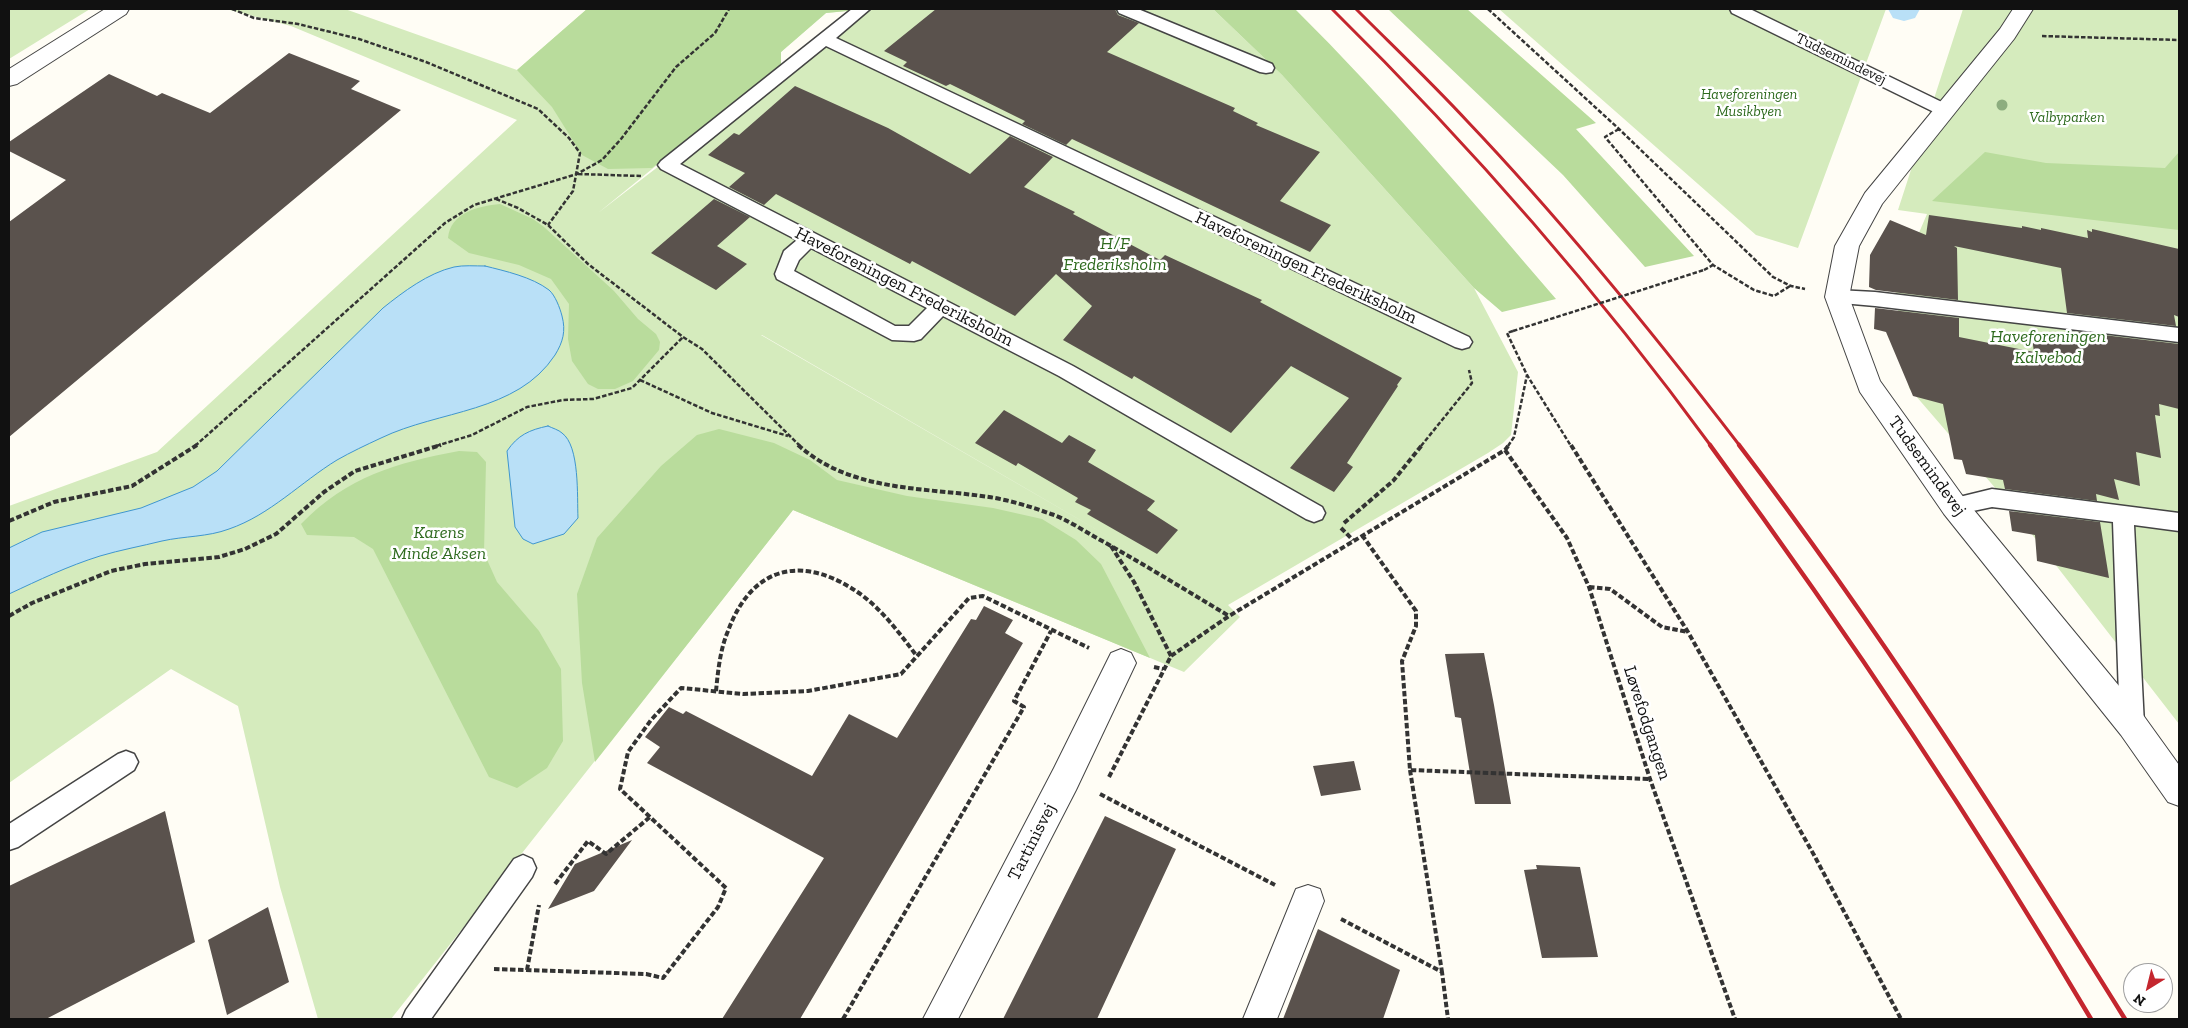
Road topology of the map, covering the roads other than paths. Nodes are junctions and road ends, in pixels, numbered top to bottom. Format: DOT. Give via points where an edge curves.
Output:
graph roads {
  1 [pos="119,9"];
  2 [pos="862,9"];
  3 [pos="1124,9"];
  4 [pos="1738,9"];
  5 [pos="2022,9"];
  6 [pos="824,40"];
  7 [pos="1266,68"];
  8 [pos="9,79"];
  9 [pos="1944,110"];
  10 [pos="810,239"];
  11 [pos="1837,297"];
  12 [pos="941,306"];
  13 [pos="2179,335"];
  14 [pos="1462,342"];
  15 [pos="1954,506"];
  16 [pos="1314,513"];
  17 [pos="2123,515"];
  18 [pos="2179,522"];
  19 [pos="1121,663"];
  20 [pos="2132,725"];
  21 [pos="126,762"];
  22 [pos="2179,791"];
  23 [pos="9,838"];
  24 [pos="523,868"];
  25 [pos="1308,901"];
  26 [pos="416,1019"];
  27 [pos="940,1019"];
  28 [pos="1260,1019"];
  1 -- 8 [label="street"];
  2 -- 6 [label="lane"];
  3 -- 7 [label="lane"];
  4 -- 9 [label="lane, Tudsemindevej"];
  5 -- 9 [label="street" via="2007,34"];
  6 -- 10 [label="lane, Haveforeningen Frederiksholm" via="667,165"];
  6 -- 14 [label="lane, Haveforeningen Frederiksholm"];
  9 -- 11 [label="street" via="1873,199 1847,246"];
  10 -- 12 [label="lane, Haveforeningen Frederiksholm"];
  10 -- 12 [label="lane" via="791,256 784,274 892,334 914,334"];
  11 -- 13 [label="lane"];
  11 -- 15 [label="street, Tudsemindevej" via="1870,385"];
  12 -- 16 [label="lane, Haveforeningen Frederiksholm" via="1066,371"];
  15 -- 17 [label="lane" via="1992,498"];
  15 -- 20 [label="street, Tudsemindevej"];
  17 -- 18 [label="lane"];
  17 -- 20 [label="lane"];
  19 -- 27 [label="street, Tartinisvej"];
  20 -- 22 [label="street, Tudsemindevej"];
  21 -- 23 [label="lane"];
  24 -- 26 [label="lane"];
  25 -- 28 [label="street"];
}
